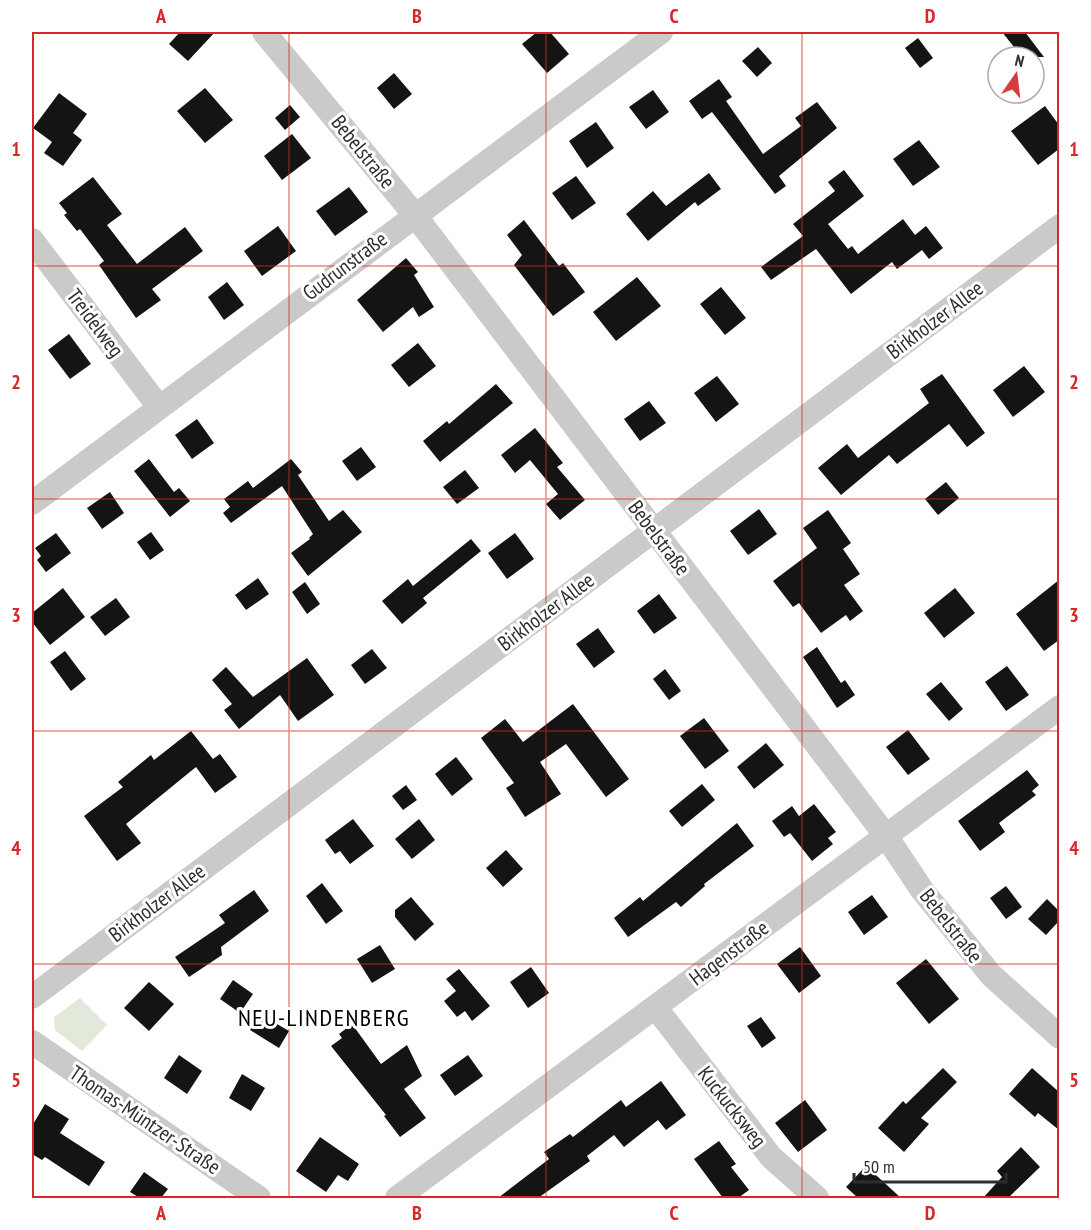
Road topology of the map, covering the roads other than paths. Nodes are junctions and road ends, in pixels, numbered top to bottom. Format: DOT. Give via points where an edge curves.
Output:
graph roads {
  1 [pos="264,32"];
  2 [pos="661,32"];
  3 [pos="414,214"];
  4 [pos="1059,226"];
  5 [pos="32,240"];
  6 [pos="159,407"];
  7 [pos="32,503"];
  8 [pos="654,532"];
  9 [pos="1059,706"];
  10 [pos="886,836"];
  11 [pos="32,997"];
  12 [pos="656,1008"];
  13 [pos="1059,1037"];
  14 [pos="32,1042"];
  15 [pos="259,1198"];
  16 [pos="397,1198"];
  17 [pos="817,1198"];
  1 -- 3 [label="street, Bebelstraße"];
  2 -- 3 [label="street, Gudrunstraße"];
  3 -- 6 [label="street, Gudrunstraße"];
  3 -- 8 [label="street, Bebelstraße"];
  4 -- 8 [label="street, Birkholzer Allee"];
  5 -- 6 [label="street, Treidelweg"];
  6 -- 7 [label="street, Gudrunstraße"];
  8 -- 10 [label="street, Bebelstraße"];
  8 -- 11 [label="street, Birkholzer Allee"];
  9 -- 10 [label="street, Hagenstraße"];
  10 -- 12 [label="street, Hagenstraße"];
  10 -- 13 [label="street, Bebelstraße" via="922,890 991,975"];
  12 -- 16 [label="street, Hagenstraße"];
  12 -- 17 [label="street, Kuckucksweg" via="771,1157"];
  14 -- 15 [label="street, Thomas-Müntzer-Straße"];
}
